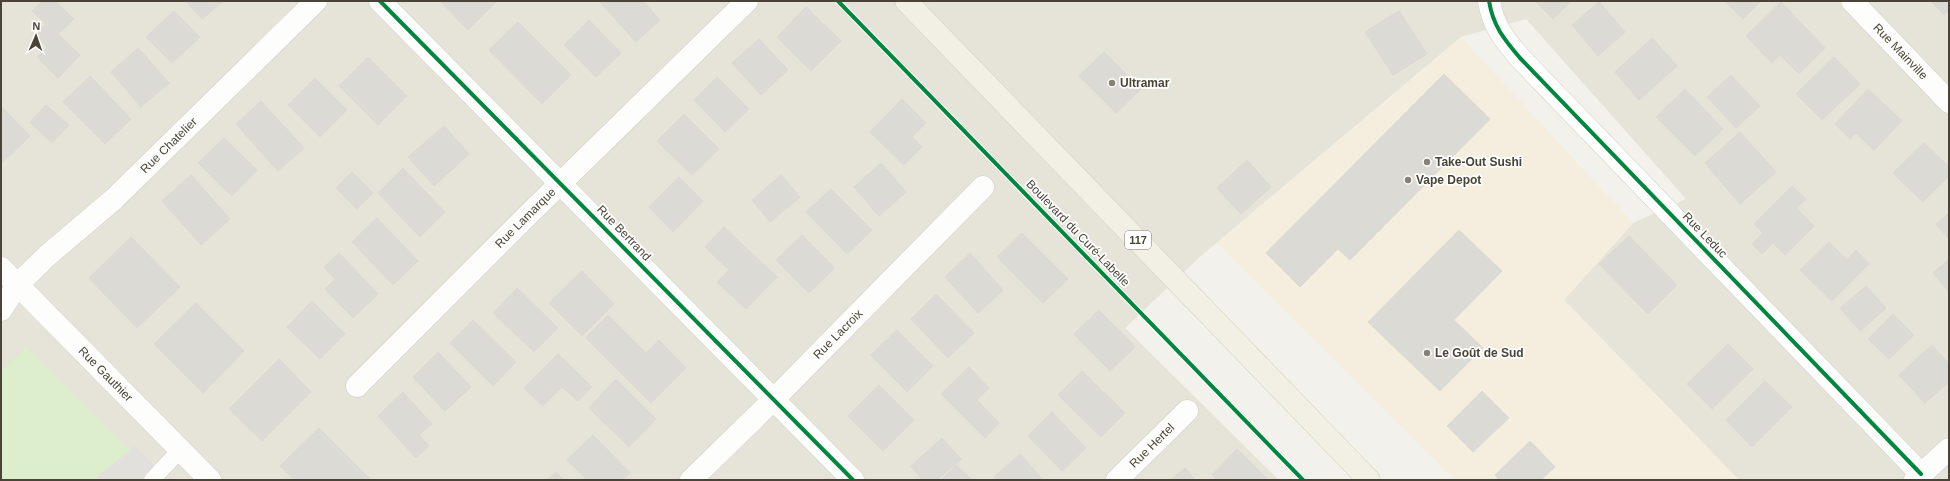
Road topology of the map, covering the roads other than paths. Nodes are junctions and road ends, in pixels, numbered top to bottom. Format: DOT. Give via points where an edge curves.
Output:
graph roads {
  1 [pos="316,1"];
  2 [pos="380,1"];
  3 [pos="747,1"];
  4 [pos="906,1"];
  5 [pos="1489,1"];
  6 [pos="1852,1"];
  7 [pos="1949,102"];
  8 [pos="560,183"];
  9 [pos="983,187"];
  10 [pos="1,268"];
  11 [pos="9,288"];
  12 [pos="1,310"];
  13 [pos="357,386"];
  14 [pos="773,400"];
  15 [pos="1187,411"];
  16 [pos="1949,449"];
  17 [pos="180,450"];
  18 [pos="1918,477"];
  19 [pos="152,480"];
  20 [pos="210,480"];
  21 [pos="691,480"];
  22 [pos="853,480"];
  23 [pos="1117,480"];
  24 [pos="1369,480"];
  1 -- 11 [label="street, Rue Chatelier" via="114,199"];
  2 -- 8 [label="street, Rue Bertrand"];
  3 -- 8 [label="street, Rue Lamarque"];
  4 -- 24 [label="main road, 117"];
  5 -- 18 [label="street, Rue Leduc" via="1496,27 1520,58"];
  6 -- 7 [label="street, Rue Mainville"];
  8 -- 13 [label="street, Rue Lamarque"];
  8 -- 14 [label="street, Rue Bertrand"];
  9 -- 14 [label="street, Rue Lacroix"];
  10 -- 11 [label="street, Rue Gauthier"];
  11 -- 12 [label="street, Rue Chatelier"];
  11 -- 17 [label="street, Rue Gauthier"];
  14 -- 21 [label="street, Rue Lacroix"];
  14 -- 22 [label="street, Rue Bertrand"];
  15 -- 23 [label="street, Rue Hertel"];
  16 -- 18 [label="street"];
  17 -- 19 [label="lane"];
  17 -- 20 [label="street, Rue Gauthier"];
}
